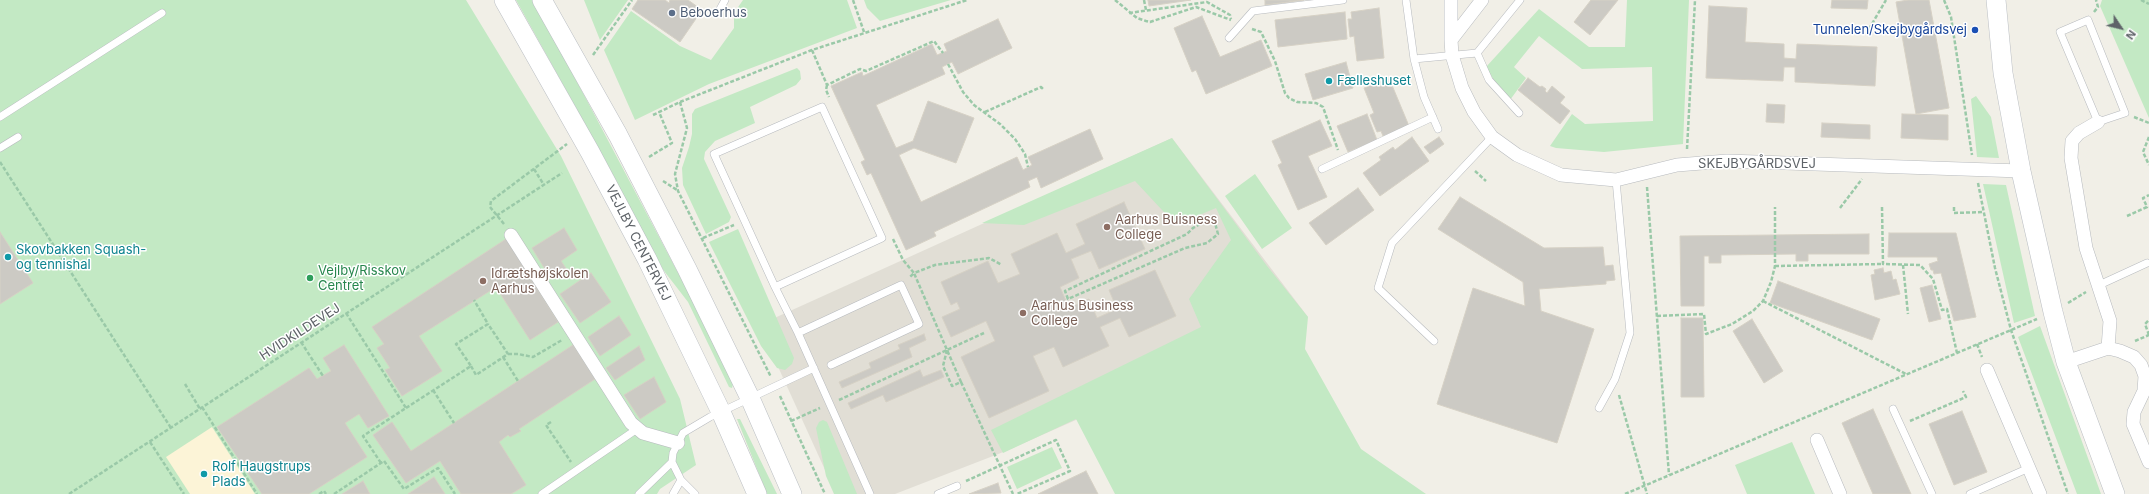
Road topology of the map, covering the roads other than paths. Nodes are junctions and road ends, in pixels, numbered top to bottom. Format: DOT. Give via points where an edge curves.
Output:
graph roads {
  1 [pos="504,0"];
  2 [pos="542,0"];
  3 [pos="725,0"];
  4 [pos="1343,0"];
  5 [pos="1406,0"];
  6 [pos="1451,0"];
  7 [pos="1482,0"];
  8 [pos="1520,0"];
  9 [pos="1996,0"];
  10 [pos="718,11"];
  11 [pos="162,13"];
  12 [pos="1229,38"];
  13 [pos="1450,40"];
  14 [pos="1477,53"];
  15 [pos="1452,55"];
  16 [pos="1414,59"];
  17 [pos="1518,113"];
  18 [pos="0,117"];
  19 [pos="1433,117"];
  20 [pos="2098,122"];
  21 [pos="1438,129"];
  22 [pos="18,137"];
  23 [pos="1492,137"];
  24 [pos="0,148"];
  25 [pos="1322,169"];
  26 [pos="2021,171"];
  27 [pos="1616,180"];
  28 [pos="511,235"];
  29 [pos="2147,263"];
  30 [pos="2097,286"];
  31 [pos="775,287"];
  32 [pos="798,333"];
  33 [pos="1434,341"];
  34 [pos="2108,348"];
  35 [pos="2066,362"];
  36 [pos="831,365"];
  37 [pos="814,368"];
  38 [pos="1987,370"];
  39 [pos="750,398"];
  40 [pos="1599,408"];
  41 [pos="1893,409"];
  42 [pos="721,412"];
  43 [pos="637,429"];
  44 [pos="2145,439"];
  45 [pos="1818,440"];
  46 [pos="678,443"];
  47 [pos="672,462"];
  48 [pos="2149,462"];
  49 [pos="2029,468"];
  50 [pos="681,480"];
  51 [pos="957,486"];
  52 [pos="542,494"];
  53 [pos="639,494"];
  54 [pos="673,494"];
  55 [pos="695,494"];
  56 [pos="757,494"];
  57 [pos="792,494"];
  58 [pos="870,494"];
  59 [pos="938,494"];
  60 [pos="1840,494"];
  61 [pos="1932,494"];
  62 [pos="1970,494"];
  63 [pos="2040,494"];
  64 [pos="2114,494"];
  1 -- 42 [label="street, VEJLBY CENTERVEJ" via="647,259"];
  2 -- 39 [label="street" via="618,135"];
  3 -- 10 [label="lane"];
  4 -- 12 [label="lane" via="1253,11"];
  5 -- 16 [label="lane"];
  6 -- 13 [label="street, SKEJBYGÅRDSVEJ"];
  7 -- 13 [label="street"];
  8 -- 14 [label="lane"];
  9 -- 26 [label="street" via="2003,73"];
  11 -- 18 [label="lane"];
  13 -- 15 [label="street, SKEJBYGÅRDSVEJ"];
  14 -- 15 [label="lane"];
  14 -- 17 [label="lane" via="1489,80"];
  15 -- 16 [label="lane"];
  15 -- 23 [label="street, SKEJBYGÅRDSVEJ" via="1465,94"];
  16 -- 19 [label="lane" via="1424,97"];
  19 -- 21 [label="lane"];
  19 -- 25 [label="lane"];
  20 -- 20 [label="lane" via="2060,32 2088,20 2125,113"];
  20 -- 30 [label="street" via="2079,133 2072,141 2071,158 2086,248"];
  22 -- 24 [label="lane"];
  23 -- 27 [label="street, SKEJBYGÅRDSVEJ" via="1517,155 1561,175"];
  23 -- 33 [label="lane" via="1392,243 1378,288"];
  26 -- 27 [label="street, SKEJBYGÅRDSVEJ" via="1727,161 1677,165"];
  26 -- 35 [label="street"];
  27 -- 40 [label="lane" via="1630,332 1615,379"];
  28 -- 43 [label="street"];
  29 -- 30 [label="lane"];
  30 -- 34 [label="street" via="2110,321"];
  31 -- 31 [label="lane" via="714,154 822,107 882,238"];
  31 -- 32 [label="lane"];
  32 -- 36 [label="lane" via="901,285 919,324"];
  32 -- 37 [label="lane"];
  34 -- 35 [label="street"];
  34 -- 44 [label="street" via="2134,357 2141,365 2145,376 2144,391 2134,412 2133,424"];
  35 -- 64 [label="street"];
  37 -- 39 [label="lane"];
  37 -- 58 [label="lane"];
  38 -- 49 [label="street"];
  39 -- 42 [label="lane"];
  39 -- 57 [label="street"];
  41 -- 61 [label="lane"];
  42 -- 46 [label="lane" via="695,424 683,433"];
  42 -- 56 [label="street, VEJLBY CENTERVEJ"];
  43 -- 46 [label="street"];
  43 -- 52 [label="lane"];
  44 -- 48 [label="street"];
  45 -- 60 [label="street"];
  46 -- 47 [label="lane"];
  47 -- 50 [label="lane"];
  47 -- 53 [label="lane"];
  49 -- 62 [label="lane"];
  49 -- 63 [label="street"];
  50 -- 54 [label="lane"];
  50 -- 55 [label="lane"];
  51 -- 59 [label="lane"];
}
